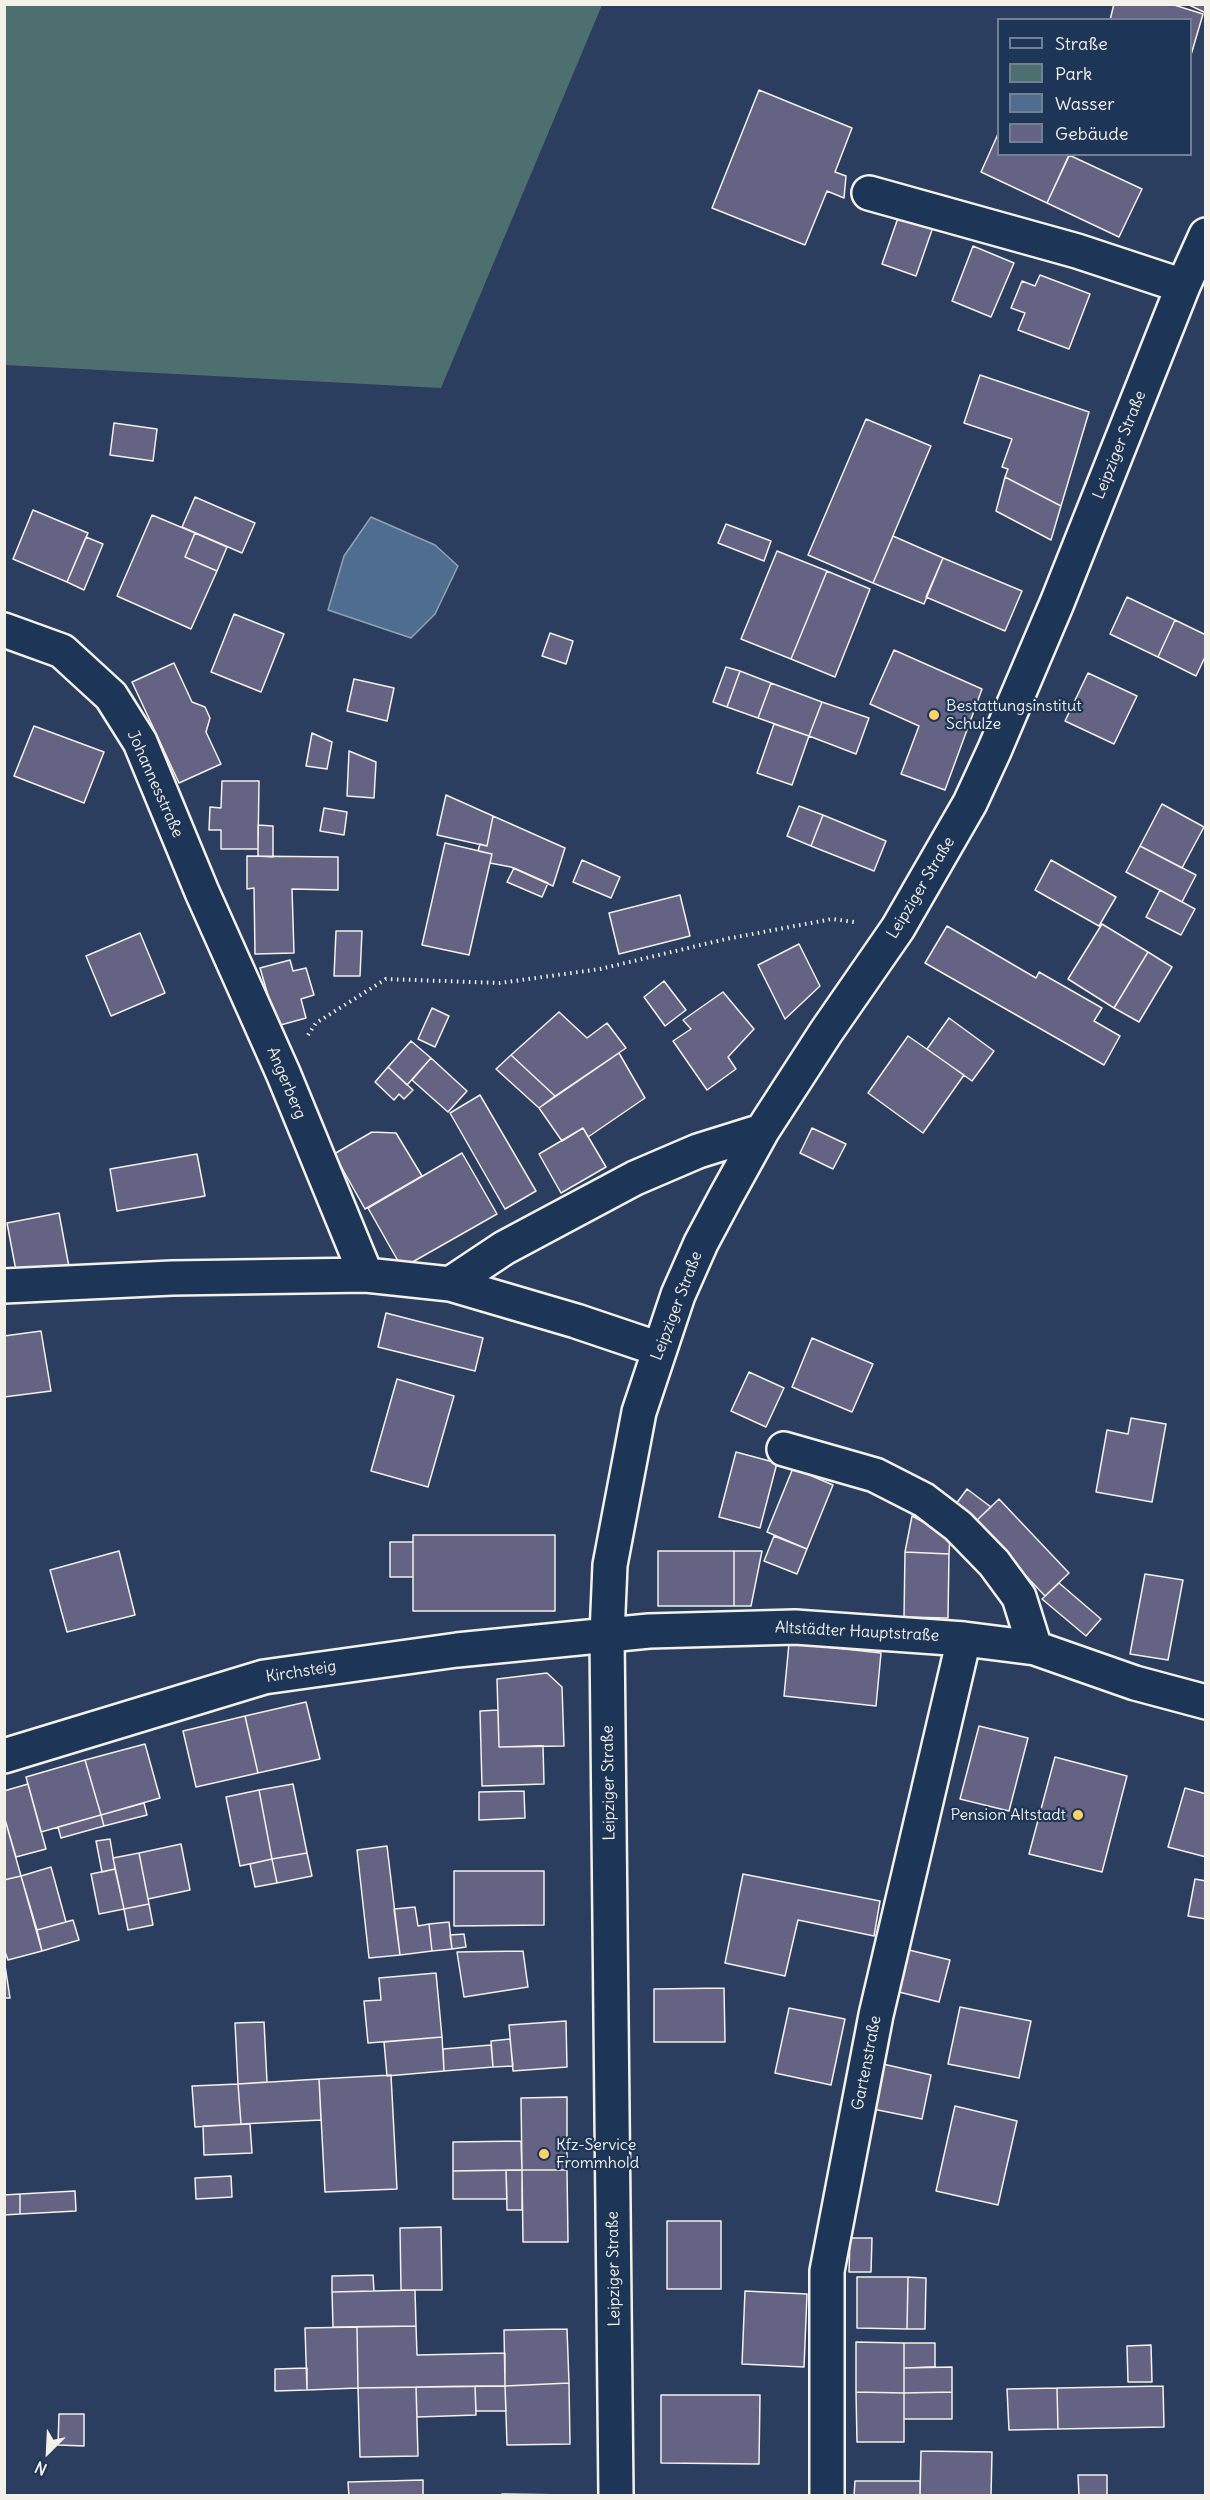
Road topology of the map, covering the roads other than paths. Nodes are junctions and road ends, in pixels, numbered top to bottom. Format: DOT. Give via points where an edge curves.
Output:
graph roads {
  1 [pos="869,193"];
  2 [pos="1206,236"];
  3 [pos="1183,286"];
  4 [pos="4,630"];
  5 [pos="202,892"];
  6 [pos="762,1131"];
  7 [pos="366,1275"];
  8 [pos="450,1284"];
  9 [pos="4,1286"];
  10 [pos="659,1349"];
  11 [pos="784,1449"];
  12 [pos="607,1635"];
  13 [pos="964,1639"];
  14 [pos="1035,1648"];
  15 [pos="1206,1702"];
  16 [pos="4,1756"];
  17 [pos="616,2496"];
  18 [pos="827,2496"];
  1 -- 3 [label="street" via="1077,251"];
  2 -- 3 [label="street, Leipziger Straße"];
  3 -- 6 [label="street, Leipziger Straße" via="994,751 947,845 898,928"];
  4 -- 5 [label="street, Johannesstraße" via="62,651 111,696 140,742"];
  5 -- 7 [label="street, Angerberg" via="283,1073"];
  6 -- 8 [label="street" via="698,1151 635,1178 504,1248"];
  6 -- 10 [label="street, Leipziger Straße" via="701,1243"];
  7 -- 8 [label="street"];
  7 -- 9 [label="street"];
  8 -- 10 [label="street"];
  10 -- 12 [label="street, Leipziger Straße" via="639,1412 610,1565"];
  11 -- 14 [label="street" via="875,1475 924,1500 958,1526 994,1563 1019,1597"];
  12 -- 13 [label="street, Altstädter Hauptstraße" via="795,1626"];
  12 -- 16 [label="street, Kirchsteig" via="457,1650 264,1677"];
  12 -- 17 [label="street, Leipziger Straße"];
  13 -- 14 [label="street, Altstädter Hauptstraße"];
  13 -- 18 [label="street, Gartenstraße" via="876,2015 827,2271"];
  14 -- 15 [label="street, Altstädter Hauptstraße" via="1135,1683"];
}
